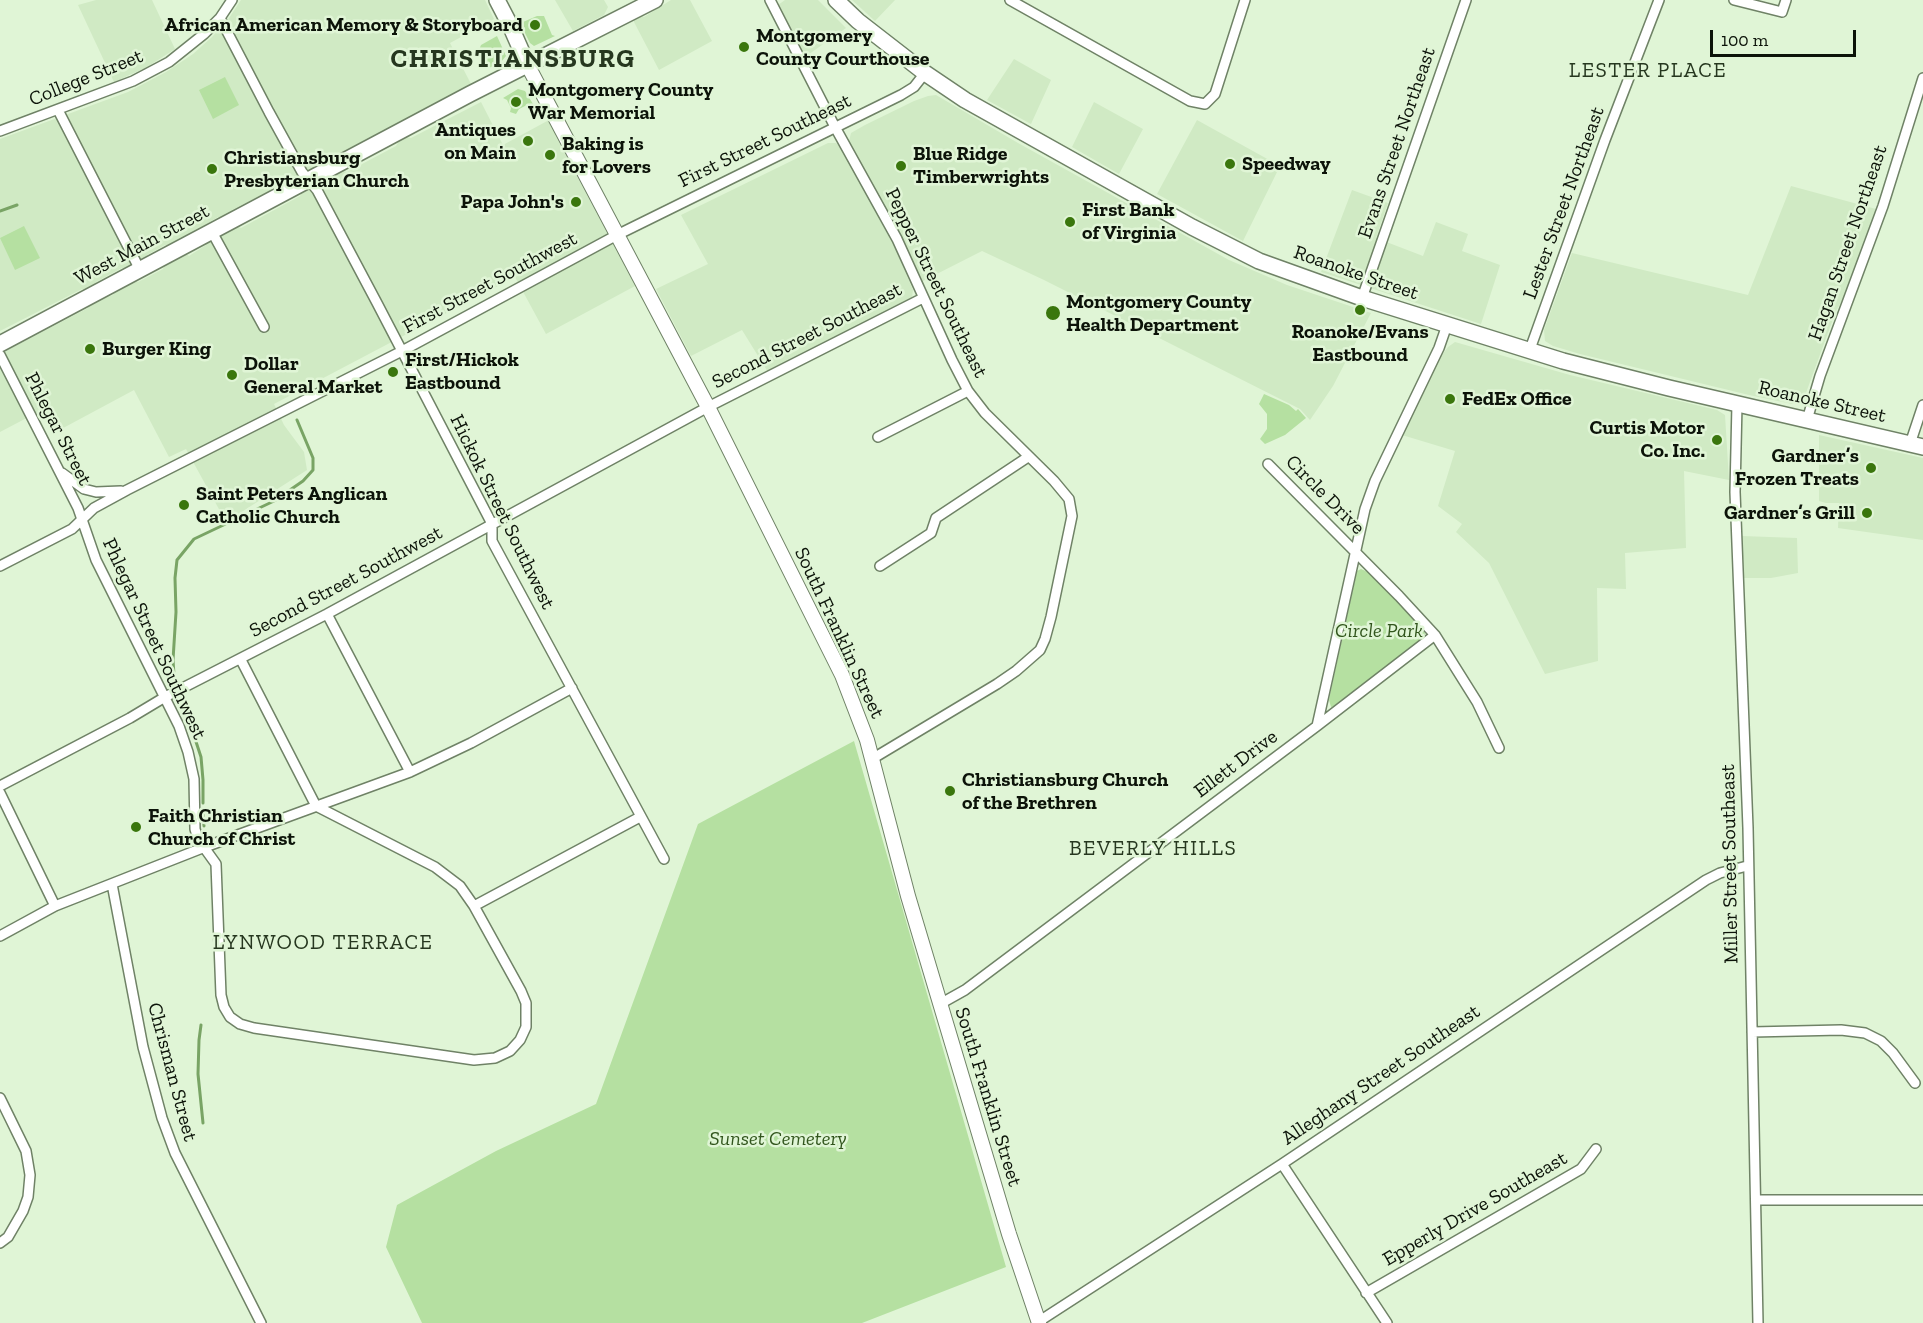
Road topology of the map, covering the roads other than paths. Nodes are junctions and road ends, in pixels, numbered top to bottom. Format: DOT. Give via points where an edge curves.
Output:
graph roads {
  1 [pos="232,0"];
  2 [pos="497,0"];
  3 [pos="655,0"];
  4 [pos="770,0"];
  5 [pos="836,0"];
  6 [pos="1010,0"];
  7 [pos="1245,0"];
  8 [pos="1466,0"];
  9 [pos="1659,0"];
  10 [pos="1734,0"];
  11 [pos="1786,0"];
  12 [pos="220,18"];
  13 [pos="528,66"];
  14 [pos="925,73"];
  15 [pos="1923,78"];
  16 [pos="58,110"];
  17 [pos="835,127"];
  18 [pos="0,131"];
  19 [pos="309,180"];
  20 [pos="212,232"];
  21 [pos="617,235"];
  22 [pos="140,270"];
  23 [pos="923,298"];
  24 [pos="1362,298"];
  25 [pos="1447,326"];
  26 [pos="264,327"];
  27 [pos="0,344"];
  28 [pos="402,351"];
  29 [pos="1529,352"];
  30 [pos="0,355"];
  31 [pos="968,391"];
  32 [pos="1737,404"];
  33 [pos="1923,405"];
  34 [pos="708,407"];
  35 [pos="1807,420"];
  36 [pos="878,437"];
  37 [pos="1916,445"];
  38 [pos="1028,457"];
  39 [pos="1268,464"];
  40 [pos="60,472"];
  41 [pos="127,490"];
  42 [pos="82,520"];
  43 [pos="492,524"];
  44 [pos="1356,552"];
  45 [pos="0,566"];
  46 [pos="880,566"];
  47 [pos="327,614"];
  48 [pos="1435,635"];
  49 [pos="241,660"];
  50 [pos="572,688"];
  51 [pos="165,697"];
  52 [pos="1317,726"];
  53 [pos="1499,748"];
  54 [pos="873,759"];
  55 [pos="410,771"];
  56 [pos="0,786"];
  57 [pos="0,793"];
  58 [pos="316,806"];
  59 [pos="640,817"];
  60 [pos="205,847"];
  61 [pos="664,859"];
  62 [pos="1747,866"];
  63 [pos="112,884"];
  64 [pos="55,906"];
  65 [pos="474,906"];
  66 [pos="0,936"];
  67 [pos="940,1004"];
  68 [pos="1752,1032"];
  69 [pos="1915,1083"];
  70 [pos="0,1098"];
  71 [pos="1596,1149"];
  72 [pos="1282,1164"];
  73 [pos="1756,1200"];
  74 [pos="1923,1200"];
  75 [pos="0,1243"];
  76 [pos="1366,1293"];
  77 [pos="1038,1322"];
  78 [pos="261,1323"];
  79 [pos="1387,1323"];
  80 [pos="1758,1323"];
  1 -- 12 [label="street, College Street"];
  2 -- 13 [label="main road"];
  3 -- 13 [label="main road, West Main Street"];
  4 -- 17 [label="street, Pepper Street Southeast"];
  5 -- 14 [label="main road, Roanoke Street"];
  6 -- 7 [label="street" via="1190,101 1205,104 1215,94"];
  8 -- 24 [label="street, Evans Street Northeast"];
  9 -- 29 [label="street, Lester Street Northeast"];
  10 -- 11 [label="street" via="1782,12"];
  12 -- 16 [label="street, College Street" via="169,62 134,81"];
  12 -- 19 [label="street, Hickok Street Southwest"];
  13 -- 19 [label="main road, West Main Street"];
  13 -- 21 [label="main road, South Franklin Street"];
  14 -- 17 [label="street, First Street Southeast" via="908,91"];
  14 -- 24 [label="main road, Roanoke Street" via="1007,124 1227,246"];
  15 -- 35 [label="street, Hagan Street Northeast" via="1883,206"];
  16 -- 18 [label="street, College Street"];
  16 -- 22 [label="street"];
  17 -- 21 [label="street, First Street Southeast"];
  17 -- 23 [label="street, Pepper Street Southeast" via="897,238"];
  19 -- 20 [label="main road, West Main Street"];
  19 -- 28 [label="street, Hickok Street Southwest"];
  20 -- 22 [label="main road, West Main Street"];
  20 -- 26 [label="street"];
  21 -- 28 [label="street, First Street Southwest"];
  21 -- 34 [label="main road, South Franklin Street"];
  22 -- 27 [label="main road, West Main Street"];
  23 -- 31 [label="street, Pepper Street Southeast"];
  23 -- 34 [label="street, Second Street Southeast"];
  24 -- 25 [label="main road, Roanoke Street"];
  25 -- 29 [label="main road, Roanoke Street"];
  25 -- 44 [label="street" via="1375,481"];
  28 -- 41 [label="street, First Street Southwest"];
  28 -- 43 [label="street, Hickok Street Southwest"];
  29 -- 32 [label="main road, Roanoke Street"];
  30 -- 40 [label="street, Phlegar Street"];
  31 -- 36 [label="street"];
  31 -- 38 [label="street, Pepper Street Southeast"];
  32 -- 35 [label="main road, Roanoke Street"];
  32 -- 62 [label="street, Miller Street Southeast" via="1735,492"];
  33 -- 37 [label="street"];
  34 -- 43 [label="street, Second Street Southwest"];
  34 -- 54 [label="main road, South Franklin Street" via="842,675"];
  35 -- 37 [label="main road, Roanoke Street"];
  38 -- 46 [label="street" via="936,518 931,533"];
  38 -- 54 [label="street, Pepper Street Southeast" via="1069,499 1072,516 1040,650 1016,671"];
  39 -- 44 [label="street, Circle Drive"];
  40 -- 41 [label="street" via="84,489"];
  40 -- 42 [label="street, Phlegar Street"];
  41 -- 42 [label="street, First Street Southwest" via="94,508"];
  42 -- 45 [label="street, First Street Southwest"];
  42 -- 51 [label="street, Phlegar Street Southwest" via="96,560"];
  43 -- 47 [label="street, Second Street Southwest"];
  43 -- 50 [label="street, Hickok Street Southwest" via="492,541"];
  44 -- 48 [label="street, Circle Drive"];
  44 -- 52 [label="street"];
  47 -- 49 [label="street, Second Street Southwest"];
  47 -- 55 [label="street"];
  48 -- 52 [label="street, Ellett Drive"];
  48 -- 53 [label="street, Circle Drive" via="1477,702"];
  49 -- 51 [label="street, Second Street Southwest"];
  49 -- 58 [label="street"];
  50 -- 55 [label="street"];
  50 -- 59 [label="street, Hickok Street Southwest"];
  51 -- 56 [label="street, Second Street Southwest"];
  51 -- 60 [label="street, Phlegar Street Southwest" via="188,752 194,779 195,829"];
  52 -- 67 [label="street, Ellett Drive" via="965,990"];
  54 -- 67 [label="main road, South Franklin Street"];
  55 -- 58 [label="street"];
  57 -- 64 [label="street"];
  58 -- 60 [label="street"];
  58 -- 65 [label="street" via="435,867 460,886"];
  59 -- 61 [label="street, Hickok Street Southwest"];
  59 -- 65 [label="street"];
  60 -- 63 [label="street"];
  60 -- 65 [label="street, Phlegar Street Southwest" via="216,864 224,1007 230,1017 254,1028 474,1060 495,1058 510,1051 526,1027 526,1003"];
  62 -- 68 [label="street, Miller Street Southeast"];
  62 -- 72 [label="street, Alleghany Street Southeast" via="1706,880"];
  63 -- 64 [label="street"];
  63 -- 78 [label="street, Chrisman Street" via="143,1047 162,1118"];
  64 -- 66 [label="street"];
  67 -- 77 [label="main road, South Franklin Street"];
  68 -- 69 [label="street" via="1865,1033 1881,1041"];
  68 -- 73 [label="street, Miller Street Southeast"];
  70 -- 75 [label="street" via="26,1151 30,1175 23,1211"];
  71 -- 76 [label="street, Epperly Drive Southeast" via="1581,1170"];
  72 -- 76 [label="street"];
  72 -- 77 [label="street, Alleghany Street Southeast"];
  73 -- 74 [label="street"];
  73 -- 80 [label="street, Miller Street Southeast"];
  76 -- 79 [label="street"];
}
